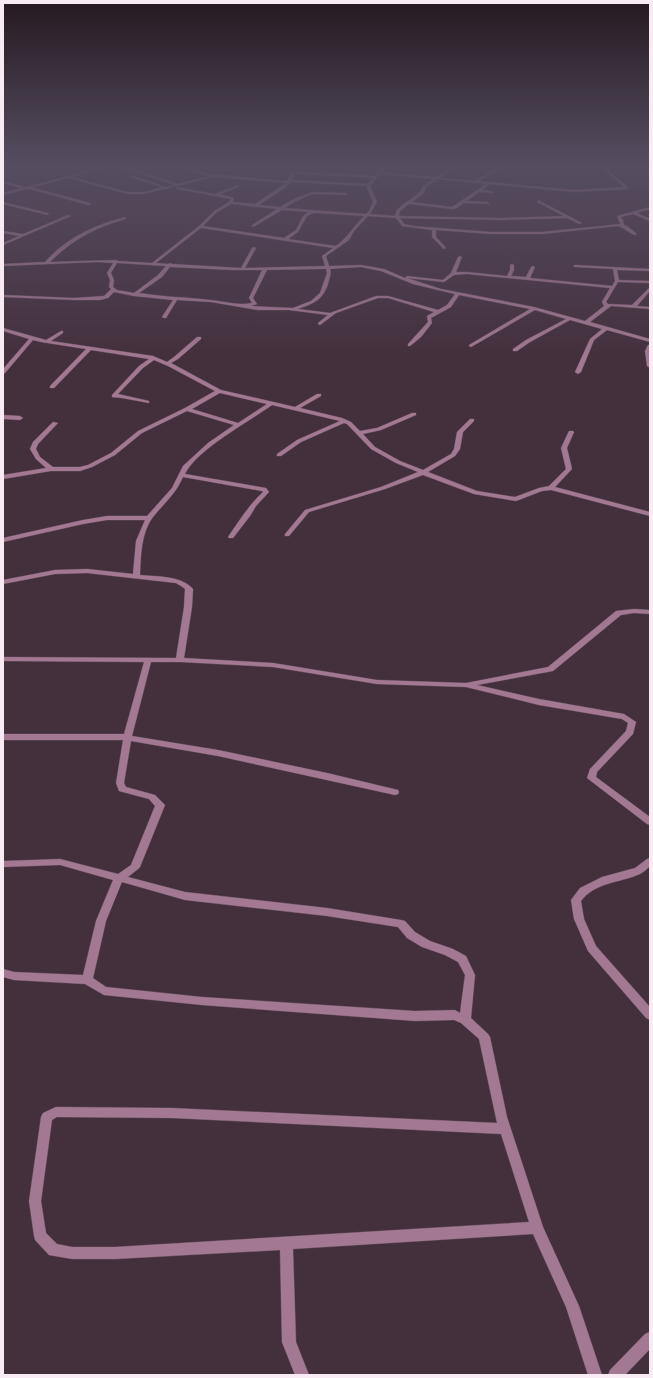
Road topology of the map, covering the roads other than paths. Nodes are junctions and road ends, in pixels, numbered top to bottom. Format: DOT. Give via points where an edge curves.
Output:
graph roads {
  1 [pos="4,231"];
  2 [pos="31,231"];
  3 [pos="89,231"];
  4 [pos="194,231"];
  5 [pos="227,231"];
  6 [pos="296,231"];
  7 [pos="354,231"];
  8 [pos="434,231"];
  9 [pos="469,231"];
  10 [pos="559,231"];
  11 [pos="631,231"];
  12 [pos="635,234"];
  13 [pos="22,235"];
  14 [pos="283,240"];
  15 [pos="3,244"];
  16 [pos="337,247"];
  17 [pos="254,248"];
  18 [pos="444,248"];
  19 [pos="460,257"];
  20 [pos="116,261"];
  21 [pos="47,262"];
  22 [pos="154,263"];
  23 [pos="170,264"];
  24 [pos="3,265"];
  25 [pos="512,265"];
  26 [pos="576,266"];
  27 [pos="328,267"];
  28 [pos="533,267"];
  29 [pos="615,268"];
  30 [pos="242,269"];
  31 [pos="265,269"];
  32 [pos="650,270"];
  33 [pos="453,274"];
  34 [pos="400,276"];
  35 [pos="509,276"];
  36 [pos="528,278"];
  37 [pos="617,281"];
  38 [pos="650,282"];
  39 [pos="612,287"];
  40 [pos="113,290"];
  41 [pos="650,290"];
  42 [pos="458,293"];
  43 [pos="134,295"];
  44 [pos="3,296"];
  45 [pos="176,299"];
  46 [pos="607,305"];
  47 [pos="243,306"];
  48 [pos="634,306"];
  49 [pos="289,308"];
  50 [pos="534,308"];
  51 [pos="650,308"];
  52 [pos="438,312"];
  53 [pos="330,314"];
  54 [pos="164,317"];
  55 [pos="570,318"];
  56 [pos="587,322"];
  57 [pos="320,324"];
  58 [pos="3,328"];
  59 [pos="604,329"];
  60 [pos="61,332"];
  61 [pos="199,338"];
  62 [pos="31,339"];
  63 [pos="650,341"];
  64 [pos="47,342"];
  65 [pos="410,345"];
  66 [pos="471,346"];
  67 [pos="650,346"];
  68 [pos="89,349"];
  69 [pos="515,350"];
  70 [pos="153,358"];
  71 [pos="168,363"];
  72 [pos="650,366"];
  73 [pos="4,369"];
  74 [pos="578,372"];
  75 [pos="52,387"];
  76 [pos="220,391"];
  77 [pos="319,395"];
  78 [pos="147,402"];
  79 [pos="270,404"];
  80 [pos="187,409"];
  81 [pos="295,409"];
  82 [pos="414,414"];
  83 [pos="3,417"];
  84 [pos="20,418"];
  85 [pos="472,420"];
  86 [pos="344,421"];
  87 [pos="55,423"];
  88 [pos="239,425"];
  89 [pos="571,432"];
  90 [pos="358,433"];
  91 [pos="279,455"];
  92 [pos="51,469"];
  93 [pos="424,472"];
  94 [pos="181,475"];
  95 [pos="3,477"];
  96 [pos="551,488"];
  97 [pos="650,514"];
  98 [pos="149,518"];
  99 [pos="287,535"];
  100 [pos="231,537"];
  101 [pos="3,540"];
  102 [pos="136,576"];
  103 [pos="3,582"];
  104 [pos="650,612"];
  105 [pos="3,659"];
  106 [pos="148,660"];
  107 [pos="180,660"];
  108 [pos="466,685"];
  109 [pos="3,737"];
  110 [pos="127,738"];
  111 [pos="395,792"];
  112 [pos="650,822"];
  113 [pos="650,861"];
  114 [pos="3,864"];
  115 [pos="119,878"];
  116 [pos="3,973"];
  117 [pos="87,980"];
  118 [pos="650,1015"];
  119 [pos="465,1020"];
  120 [pos="505,1129"];
  121 [pos="537,1228"];
  122 [pos="286,1243"];
  123 [pos="650,1339"];
  124 [pos="302,1375"];
  125 [pos="595,1375"];
  126 [pos="615,1375"];
  1 -- 13 [label="street"];
  2 -- 13 [label="street"];
  3 -- 21 [label="street" via="70,241"];
  4 -- 22 [label="street"];
  5 -- 14 [label="street"];
  6 -- 14 [label="street"];
  7 -- 16 [label="street"];
  8 -- 18 [label="street" via="434,237"];
  9 -- 10 [label="street"];
  11 -- 12 [label="street"];
  13 -- 15 [label="street"];
  14 -- 16 [label="street"];
  16 -- 27 [label="street" via="324,256"];
  17 -- 30 [label="street"];
  19 -- 33 [label="street"];
  20 -- 21 [label="street"];
  20 -- 22 [label="street"];
  20 -- 40 [label="street" via="109,273"];
  21 -- 24 [label="street"];
  22 -- 23 [label="street"];
  23 -- 30 [label="street"];
  23 -- 43 [label="street" via="160,276"];
  25 -- 35 [label="street"];
  26 -- 29 [label="street"];
  27 -- 31 [label="street"];
  27 -- 34 [label="street" via="361,266"];
  27 -- 49 [label="street" via="329,273 322,294 313,302"];
  28 -- 36 [label="street"];
  29 -- 32 [label="street"];
  29 -- 37 [label="street"];
  30 -- 31 [label="street"];
  31 -- 47 [label="street" via="250,298 255,304"];
  33 -- 34 [label="street" via="444,280"];
  33 -- 35 [label="street"];
  34 -- 42 [label="street" via="415,283"];
  35 -- 36 [label="street"];
  36 -- 39 [label="street"];
  37 -- 38 [label="street"];
  37 -- 39 [label="street"];
  39 -- 46 [label="street"];
  40 -- 43 [label="street"];
  40 -- 44 [label="street" via="106,297 98,298"];
  41 -- 48 [label="street"];
  42 -- 50 [label="street"];
  42 -- 52 [label="street" via="450,306"];
  43 -- 45 [label="street"];
  45 -- 47 [label="street"];
  45 -- 54 [label="street"];
  46 -- 48 [label="street"];
  46 -- 56 [label="street"];
  47 -- 49 [label="street" via="258,309"];
  48 -- 51 [label="street"];
  49 -- 53 [label="street"];
  50 -- 55 [label="street"];
  50 -- 66 [label="street"];
  52 -- 53 [label="street" via="378,297"];
  52 -- 65 [label="street" via="429,317 430,322"];
  53 -- 57 [label="street"];
  55 -- 56 [label="street"];
  55 -- 69 [label="street"];
  56 -- 59 [label="street"];
  58 -- 62 [label="street"];
  59 -- 63 [label="street"];
  59 -- 74 [label="street" via="592,339"];
  60 -- 64 [label="street"];
  61 -- 71 [label="street"];
  62 -- 64 [label="street"];
  62 -- 73 [label="street"];
  64 -- 68 [label="street"];
  67 -- 72 [label="street"];
  68 -- 70 [label="street"];
  68 -- 75 [label="street"];
  70 -- 71 [label="street"];
  70 -- 78 [label="street" via="114,396"];
  71 -- 76 [label="street"];
  76 -- 79 [label="street"];
  76 -- 80 [label="street"];
  77 -- 81 [label="street"];
  79 -- 81 [label="street"];
  79 -- 88 [label="street"];
  80 -- 88 [label="street"];
  80 -- 92 [label="street" via="140,432 113,454 90,466"];
  81 -- 86 [label="street"];
  82 -- 90 [label="street" via="379,429"];
  83 -- 84 [label="street"];
  85 -- 93 [label="street" via="460,432 457,449 453,455"];
  86 -- 90 [label="street"];
  86 -- 91 [label="street" via="299,441"];
  87 -- 92 [label="street" via="35,443 33,449 38,458"];
  88 -- 94 [label="street" via="196,456"];
  89 -- 96 [label="street" via="564,448 569,468"];
  90 -- 93 [label="street" via="373,448 398,462"];
  92 -- 95 [label="street"];
  93 -- 96 [label="street" via="469,491 512,499"];
  93 -- 99 [label="street" via="383,488 307,511"];
  94 -- 98 [label="street" via="175,489"];
  94 -- 100 [label="street" via="264,489 266,492 253,505"];
  96 -- 97 [label="street"];
  98 -- 101 [label="street" via="108,518"];
  98 -- 102 [label="street" via="139,541"];
  102 -- 103 [label="street" via="55,572"];
  102 -- 107 [label="street" via="177,581 189,589"];
  104 -- 108 [label="street" via="619,612 550,669"];
  105 -- 106 [label="street"];
  106 -- 107 [label="street"];
  106 -- 110 [label="street"];
  107 -- 108 [label="street" via="273,665 376,682"];
  108 -- 112 [label="street" via="629,719 632,722 630,732 591,775"];
  109 -- 110 [label="street"];
  110 -- 111 [label="street" via="218,753"];
  110 -- 115 [label="street" via="120,783 122,789 152,796 160,805 135,867"];
  113 -- 118 [label="street" via="638,871 605,880 583,891 576,900 579,919 592,948"];
  114 -- 115 [label="street" via="60,862"];
  115 -- 117 [label="street" via="101,921"];
  115 -- 119 [label="street" via="185,896 327,912 401,924 411,935 426,944 462,959 470,975"];
  116 -- 117 [label="street" via="14,976"];
  117 -- 119 [label="street" via="104,991 202,1001 415,1016 455,1015"];
  119 -- 120 [label="street" via="484,1037"];
  120 -- 121 [label="street"];
  120 -- 122 [label="street" via="172,1113 56,1112 47,1117 35,1201 40,1236 54,1250 72,1253 114,1252"];
  121 -- 122 [label="street"];
  121 -- 125 [label="street" via="572,1306"];
  122 -- 124 [label="street" via="289,1342"];
  123 -- 126 [label="street"];
}
